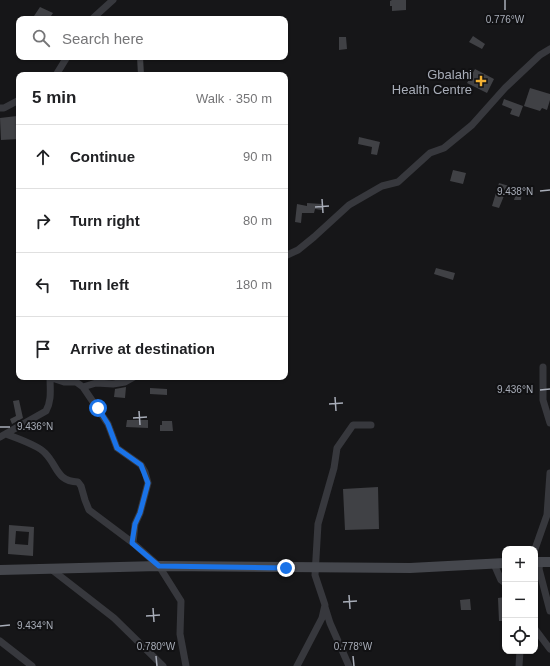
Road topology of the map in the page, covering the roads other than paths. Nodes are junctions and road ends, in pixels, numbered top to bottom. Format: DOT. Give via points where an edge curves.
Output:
graph roads {
  1 [pos="113,0"];
  2 [pos="95,16"];
  3 [pos="550,49"];
  4 [pos="65,60"];
  5 [pos="58,72"];
  6 [pos="16,102"];
  7 [pos="0,108"];
  8 [pos="288,255"];
  9 [pos="543,367"];
  10 [pos="51,380"];
  11 [pos="58,380"];
  12 [pos="129,380"];
  13 [pos="83,387"];
  14 [pos="550,423"];
  15 [pos="371,425"];
  16 [pos="3,435"];
  17 [pos="550,473"];
  18 [pos="549,494"];
  19 [pos="132,543"];
  20 [pos="536,546"];
  21 [pos="542,562"];
  22 [pos="502,563"];
  23 [pos="494,564"];
  24 [pos="159,566"];
  25 [pos="316,568"];
  26 [pos="50,569"];
  27 [pos="0,570"];
  28 [pos="502,580"];
  29 [pos="325,605"];
  30 [pos="550,611"];
  31 [pos="538,633"];
  32 [pos="0,641"];
  33 [pos="550,649"];
  34 [pos="520,654"];
  35 [pos="32,666"];
  36 [pos="163,666"];
  37 [pos="186,666"];
  38 [pos="297,666"];
  39 [pos="349,666"];
  40 [pos="519,666"];
  1 -- 2 [label="street"];
  3 -- 8 [label="street" via="540,55 505,88 472,125 444,148 430,153 398,182 382,186 349,205 314,237"];
  4 -- 5 [label="street"];
  6 -- 7 [label="street"];
  9 -- 14 [label="street" via="543,400"];
  10 -- 16 [label="street" via="49,405 46,411"];
  11 -- 13 [label="street" via="76,382"];
  12 -- 13 [label="street"];
  13 -- 19 [label="street" via="108,424 117,448 141,465 147,477 148,483"];
  15 -- 25 [label="street" via="353,425 338,448 318,524"];
  16 -- 19 [label="street" via="27,442 45,452 61,476 69,481 78,482 90,510"];
  17 -- 18 [label="street"];
  18 -- 20 [label="street" via="547,515"];
  19 -- 24 [label="street"];
  21 -- 30 [label="street" via="539,569"];
  22 -- 23 [label="street"];
  23 -- 25 [label="street" via="410,568"];
  23 -- 28 [label="street"];
  24 -- 25 [label="street"];
  24 -- 26 [label="street"];
  24 -- 37 [label="street" via="181,601 180,634"];
  25 -- 29 [label="street" via="315,575"];
  26 -- 27 [label="street"];
  26 -- 36 [label="street" via="114,618"];
  29 -- 38 [label="street" via="322,618"];
  29 -- 39 [label="street"];
  31 -- 33 [label="street"];
  32 -- 35 [label="street"];
  34 -- 40 [label="street"];
}
